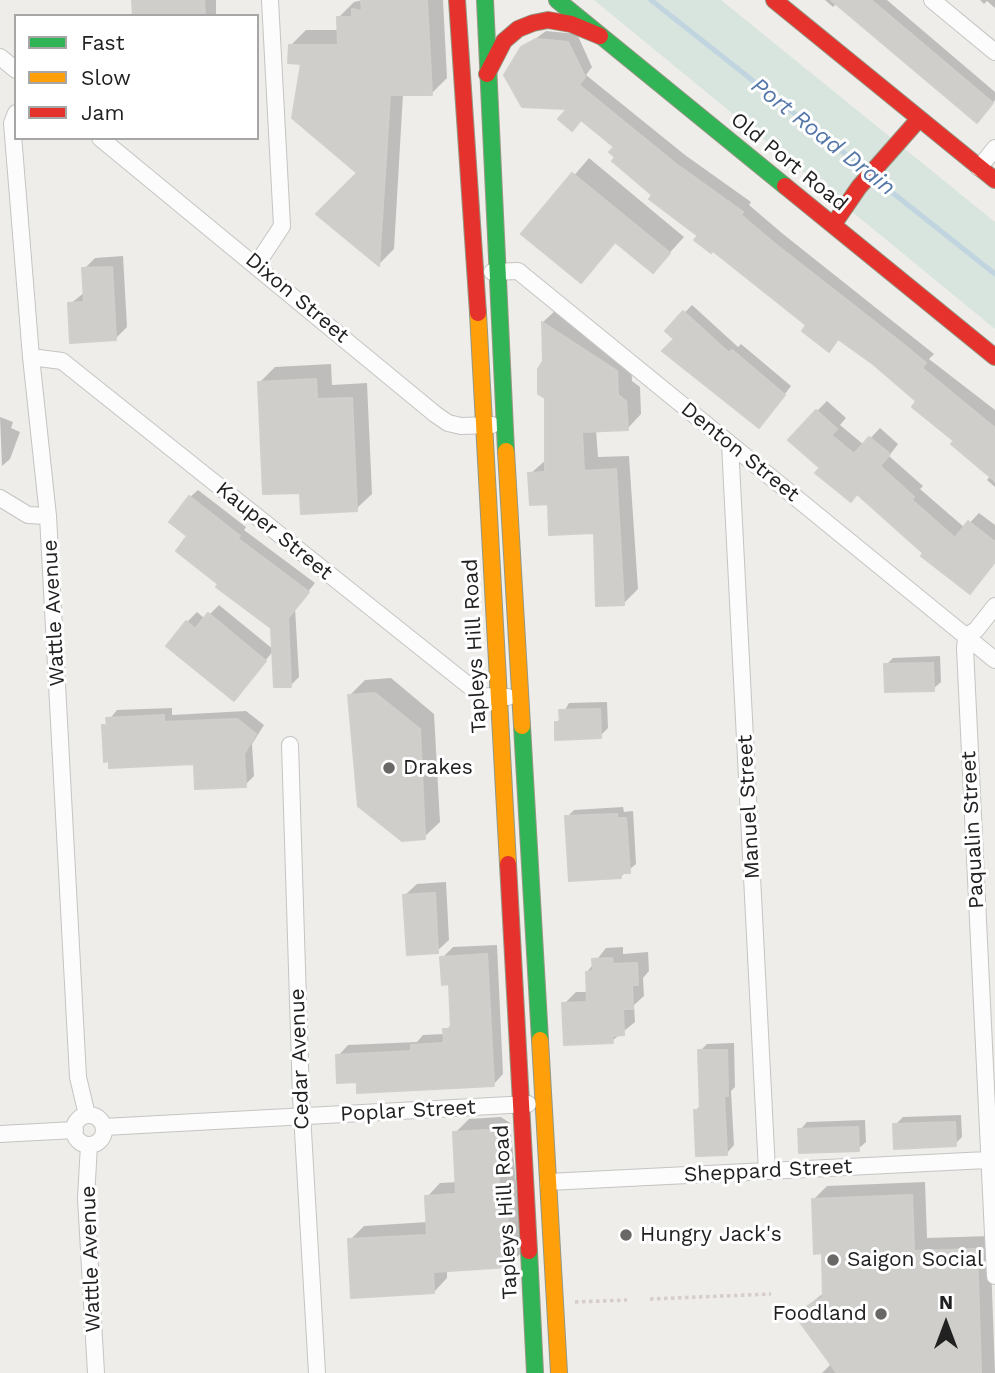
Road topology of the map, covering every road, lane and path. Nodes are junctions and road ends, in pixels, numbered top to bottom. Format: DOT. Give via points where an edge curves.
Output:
graph roads {
  1 [pos="270,0"];
  2 [pos="457,0"];
  3 [pos="485,0"];
  4 [pos="557,0"];
  5 [pos="774,0"];
  6 [pos="932,0"];
  7 [pos="600,36"];
  8 [pos="995,52"];
  9 [pos="0,57"];
  10 [pos="14,68"];
  11 [pos="487,74"];
  12 [pos="14,118"];
  13 [pos="919,118"];
  14 [pos="102,140"];
  15 [pos="995,148"];
  16 [pos="979,168"];
  17 [pos="995,180"];
  18 [pos="833,225"];
  19 [pos="257,264"];
  20 [pos="497,271"];
  21 [pos="475,273"];
  22 [pos="31,357"];
  23 [pos="995,357"];
  24 [pos="485,425"];
  25 [pos="505,425"];
  26 [pos="730,444"];
  27 [pos="0,498"];
  28 [pos="48,516"];
  29 [pos="995,606"];
  30 [pos="966,636"];
  31 [pos="995,660"];
  32 [pos="498,697"];
  33 [pos="520,697"];
  34 [pos="290,745"];
  35 [pos="544,1104"];
  36 [pos="522,1105"];
  37 [pos="87,1115"];
  38 [pos="302,1117"];
  39 [pos="104,1127"];
  40 [pos="75,1130"];
  41 [pos="0,1134"];
  42 [pos="89,1145"];
  43 [pos="987,1160"];
  44 [pos="767,1171"];
  45 [pos="548,1182"];
  46 [pos="995,1276"];
  47 [pos="771,1294"];
  48 [pos="650,1299"];
  49 [pos="627,1300"];
  50 [pos="573,1302"];
  51 [pos="96,1373"];
  52 [pos="317,1373"];
  53 [pos="535,1373"];
  54 [pos="559,1373"];
  1 -- 19 [label="street" via="282,226"];
  2 -- 21 [label="main road, Tapleys Hill Road"];
  3 -- 11 [label="main road, Tapleys Hill Road"];
  4 -- 7 [label="main road, Old Port Road"];
  5 -- 13 [label="main road"];
  6 -- 8 [label="street"];
  7 -- 11 [label="main road" via="571,24 533,23 504,41"];
  7 -- 18 [label="main road, Old Port Road"];
  9 -- 10 [label="street"];
  11 -- 20 [label="main road, Tapleys Hill Road"];
  12 -- 22 [label="street, Wattle Avenue"];
  13 -- 16 [label="main road"];
  13 -- 18 [label="main road" via="859,187"];
  14 -- 19 [label="street, Dixon Street"];
  15 -- 16 [label="street"];
  16 -- 17 [label="main road"];
  18 -- 23 [label="main road, Old Port Road"];
  19 -- 24 [label="street, Dixon Street" via="435,414 461,426"];
  20 -- 21 [label="street, Denton Street"];
  20 -- 25 [label="main road, Tapleys Hill Road"];
  20 -- 26 [label="street, Denton Street" via="518,271"];
  21 -- 24 [label="main road, Tapleys Hill Road"];
  22 -- 28 [label="street, Wattle Avenue"];
  22 -- 32 [label="street, Kauper Street" via="62,361 478,693"];
  24 -- 25 [label="street, Dixon Street"];
  24 -- 32 [label="main road, Tapleys Hill Road"];
  25 -- 33 [label="main road, Tapleys Hill Road"];
  26 -- 30 [label="street, Denton Street"];
  26 -- 44 [label="street, Manuel Street"];
  27 -- 28 [label="street" via="27,515"];
  28 -- 37 [label="street, Wattle Avenue" via="78,1077"];
  29 -- 30 [label="street"];
  30 -- 31 [label="street, Denton Street"];
  30 -- 43 [label="street, Paqualin Street"];
  32 -- 33 [label="street, Kauper Street"];
  32 -- 36 [label="main road, Tapleys Hill Road"];
  33 -- 35 [label="main road, Tapleys Hill Road"];
  34 -- 38 [label="street, Cedar Avenue"];
  35 -- 36 [label="street, Poplar Street"];
  35 -- 45 [label="main road, Tapleys Hill Road"];
  36 -- 38 [label="street, Poplar Street"];
  36 -- 53 [label="main road, Tapleys Hill Road"];
  37 -- 39 [label="street" via="100,1119"];
  37 -- 40 [label="street" via="78,1120"];
  38 -- 39 [label="street, Poplar Street"];
  38 -- 52 [label="street, Cedar Avenue"];
  39 -- 42 [label="street" via="101,1140"];
  40 -- 41 [label="street"];
  40 -- 42 [label="street" via="77,1139"];
  42 -- 51 [label="street, Wattle Avenue" via="86,1198"];
  43 -- 44 [label="street, Sheppard Street"];
  43 -- 46 [label="street, Paqualin Street"];
  44 -- 45 [label="street, Sheppard Street"];
  45 -- 54 [label="main road, Tapleys Hill Road"];
  47 -- 48 [label="path"];
  49 -- 50 [label="path"];
}
